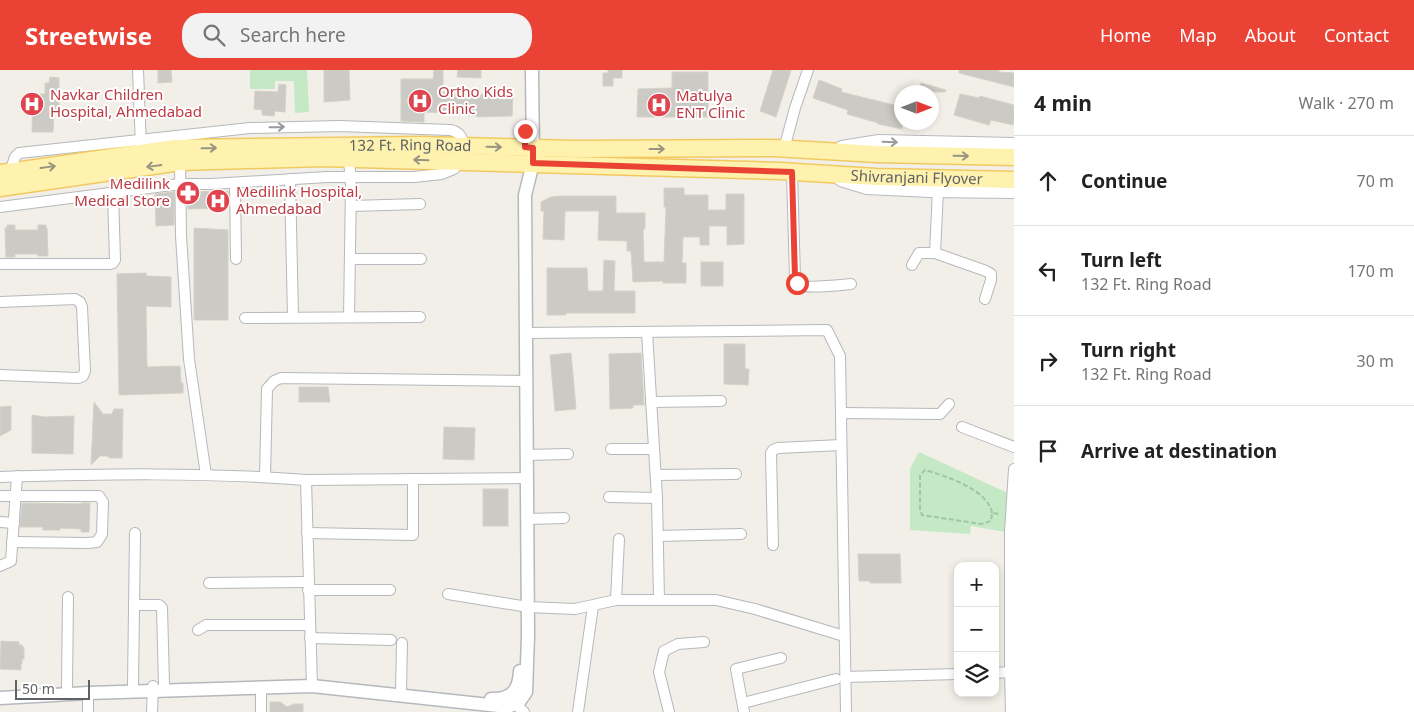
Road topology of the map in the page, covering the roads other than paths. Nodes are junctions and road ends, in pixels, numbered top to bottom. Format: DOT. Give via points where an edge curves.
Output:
graph roads {
  1 [pos="138,70"];
  2 [pos="525,70"];
  3 [pos="532,70"];
  4 [pos="808,70"];
  5 [pos="1014,145"];
  6 [pos="141,147"];
  7 [pos="784,149"];
  8 [pos="824,150"];
  9 [pos="462,154"];
  10 [pos="529,155"];
  11 [pos="1014,157"];
  12 [pos="349,158"];
  13 [pos="180,162"];
  14 [pos="792,172"];
  15 [pos="5,173"];
  16 [pos="819,173"];
  17 [pos="350,177"];
  18 [pos="290,179"];
  19 [pos="1014,180"];
  20 [pos="236,183"];
  21 [pos="180,184"];
  22 [pos="0,188"];
  23 [pos="938,190"];
  24 [pos="1014,191"];
  25 [pos="113,193"];
  26 [pos="420,204"];
  27 [pos="351,206"];
  28 [pos="0,207"];
  29 [pos="935,253"];
  30 [pos="236,258"];
  31 [pos="350,259"];
  32 [pos="421,259"];
  33 [pos="0,264"];
  34 [pos="912,265"];
  35 [pos="851,284"];
  36 [pos="985,299"];
  37 [pos="0,302"];
  38 [pos="349,317"];
  39 [pos="420,317"];
  40 [pos="246,318"];
  41 [pos="293,318"];
  42 [pos="648,332"];
  43 [pos="526,333"];
  44 [pos="0,375"];
  45 [pos="523,382"];
  46 [pos="722,400"];
  47 [pos="652,402"];
  48 [pos="949,404"];
  49 [pos="841,413"];
  50 [pos="962,427"];
  51 [pos="841,446"];
  52 [pos="1014,447"];
  53 [pos="611,449"];
  54 [pos="654,449"];
  55 [pos="568,454"];
  56 [pos="527,455"];
  57 [pos="1014,470"];
  58 [pos="736,474"];
  59 [pos="206,475"];
  60 [pos="656,475"];
  61 [pos="17,476"];
  62 [pos="0,477"];
  63 [pos="265,477"];
  64 [pos="524,478"];
  65 [pos="413,479"];
  66 [pos="306,480"];
  67 [pos="0,496"];
  68 [pos="16,496"];
  69 [pos="609,497"];
  70 [pos="657,498"];
  71 [pos="1013,504"];
  72 [pos="564,518"];
  73 [pos="528,519"];
  74 [pos="0,522"];
  75 [pos="14,523"];
  76 [pos="135,533"];
  77 [pos="307,533"];
  78 [pos="741,534"];
  79 [pos="658,536"];
  80 [pos="619,539"];
  81 [pos="12,542"];
  82 [pos="772,545"];
  83 [pos="0,566"];
  84 [pos="208,583"];
  85 [pos="308,586"];
  86 [pos="390,590"];
  87 [pos="448,594"];
  88 [pos="68,597"];
  89 [pos="660,599"];
  90 [pos="616,600"];
  91 [pos="134,605"];
  92 [pos="525,606"];
  93 [pos="593,606"];
  94 [pos="310,625"];
  95 [pos="198,630"];
  96 [pos="844,636"];
  97 [pos="310,638"];
  98 [pos="391,640"];
  99 [pos="704,642"];
  100 [pos="402,643"];
  101 [pos="781,658"];
  102 [pos="1010,672"];
  103 [pos="999,673"];
  104 [pos="954,674"];
  105 [pos="840,678"];
  106 [pos="312,683"];
  107 [pos="133,685"];
  108 [pos="67,687"];
  109 [pos="157,687"];
  110 [pos="261,688"];
  111 [pos="0,689"];
  112 [pos="401,690"];
  113 [pos="88,693"];
  114 [pos="0,698"];
  115 [pos="520,708"];
  116 [pos="743,708"];
  117 [pos="88,712"];
  118 [pos="152,712"];
  119 [pos="261,712"];
  120 [pos="578,712"];
  121 [pos="669,712"];
  122 [pos="846,712"];
  123 [pos="1011,712"];
  1 -- 6 [label="street"];
  2 -- 10 [label="street"];
  3 -- 10 [label="street"];
  4 -- 7 [label="street"];
  8 -- 5 [label="main road, one-way" via="879,142"];
  6 -- 9 [label="main road, 132 Ft. Ring Road, one-way" via="393,146"];
  15 -- 6 [label="main road, 132 Ft. Ring Road, one-way"];
  7 -- 8 [label="main road, 132 Ft. Ring Road"];
  10 -- 7 [label="main road, 132 Ft. Ring Road, one-way" via="576,149"];
  8 -- 11 [label="main road, Shivranjani Flyover, one-way"];
  9 -- 10 [label="main road, 132 Ft. Ring Road"];
  9 -- 12 [label="main road, 132 Ft. Ring Road, one-way"];
  9 -- 17 [label="street" via="454,169 442,174"];
  10 -- 14 [label="main road, 132 Ft. Ring Road"];
  10 -- 43 [label="street" via="525,195"];
  10 -- 45 [label="street" via="518,194"];
  12 -- 13 [label="main road, 132 Ft. Ring Road"];
  12 -- 17 [label="street"];
  13 -- 21 [label="street"];
  13 -- 22 [label="main road, 132 Ft. Ring Road, one-way"];
  14 -- 16 [label="main road, 132 Ft. Ring Road"];
  14 -- 35 [label="street" via="797,283 811,286"];
  16 -- 19 [label="main road, Shivranjani Flyover"];
  16 -- 23 [label="main road" via="867,187"];
  17 -- 18 [label="street"];
  17 -- 27 [label="street"];
  18 -- 20 [label="street"];
  18 -- 41 [label="street"];
  20 -- 21 [label="street"];
  20 -- 30 [label="street"];
  21 -- 25 [label="street"];
  21 -- 59 [label="street" via="189,359"];
  23 -- 24 [label="main road"];
  23 -- 29 [label="street"];
  25 -- 28 [label="street"];
  25 -- 33 [label="street" via="113,263"];
  26 -- 27 [label="street"];
  27 -- 31 [label="street"];
  29 -- 34 [label="street" via="919,253"];
  29 -- 36 [label="street" via="991,274"];
  31 -- 32 [label="street"];
  31 -- 38 [label="street"];
  37 -- 44 [label="street" via="80,302 85,371 78,378"];
  38 -- 39 [label="street"];
  38 -- 41 [label="street"];
  40 -- 41 [label="street"];
  42 -- 43 [label="street"];
  42 -- 47 [label="street"];
  42 -- 49 [label="street" via="827,330 840,356"];
  43 -- 45 [label="street"];
  45 -- 56 [label="street"];
  45 -- 63 [label="street" via="281,378 267,389"];
  45 -- 64 [label="street"];
  46 -- 47 [label="street"];
  47 -- 54 [label="street"];
  48 -- 49 [label="street" via="940,414"];
  49 -- 51 [label="street"];
  50 -- 52 [label="street"];
  51 -- 82 [label="street" via="773,450"];
  51 -- 96 [label="street"];
  53 -- 54 [label="street"];
  54 -- 60 [label="street"];
  55 -- 56 [label="street"];
  56 -- 64 [label="street"];
  57 -- 71 [label="street"];
  58 -- 60 [label="street"];
  59 -- 61 [label="street"];
  59 -- 63 [label="street"];
  60 -- 70 [label="street"];
  61 -- 62 [label="street"];
  61 -- 68 [label="street"];
  63 -- 66 [label="street"];
  64 -- 65 [label="street"];
  64 -- 73 [label="street"];
  64 -- 92 [label="street"];
  65 -- 66 [label="street"];
  65 -- 77 [label="street" via="413,535"];
  66 -- 77 [label="street"];
  67 -- 68 [label="street"];
  68 -- 75 [label="street"];
  68 -- 81 [label="street" via="99,496 103,502 102,534 98,542 88,543"];
  69 -- 70 [label="street"];
  70 -- 79 [label="street"];
  71 -- 102 [label="street"];
  72 -- 73 [label="street"];
  73 -- 92 [label="street"];
  74 -- 75 [label="street"];
  75 -- 81 [label="street"];
  76 -- 91 [label="street"];
  77 -- 85 [label="street"];
  78 -- 79 [label="street"];
  79 -- 89 [label="street"];
  80 -- 90 [label="street"];
  81 -- 83 [label="street" via="11,561"];
  84 -- 85 [label="street"];
  85 -- 86 [label="street"];
  85 -- 94 [label="street"];
  87 -- 92 [label="street"];
  88 -- 108 [label="street"];
  89 -- 90 [label="street"];
  89 -- 96 [label="street" via="716,600"];
  90 -- 93 [label="street"];
  91 -- 107 [label="street"];
  91 -- 109 [label="street" via="158,605 162,608"];
  92 -- 93 [label="street" via="575,609"];
  92 -- 112 [label="street" via="519,683 507,698"];
  92 -- 115 [label="street" via="526,692 519,702"];
  93 -- 120 [label="street"];
  94 -- 95 [label="street" via="206,625"];
  94 -- 97 [label="street"];
  96 -- 105 [label="street"];
  97 -- 98 [label="street"];
  97 -- 106 [label="street"];
  99 -- 121 [label="street" via="678,644 664,651 659,672"];
  100 -- 112 [label="street"];
  101 -- 116 [label="street" via="736,669"];
  102 -- 103 [label="street"];
  102 -- 123 [label="street"];
  104 -- 105 [label="street"];
  105 -- 116 [label="street"];
  105 -- 122 [label="street"];
  106 -- 109 [label="street"];
  106 -- 110 [label="street"];
  106 -- 112 [label="street"];
  106 -- 115 [label="street"];
  107 -- 108 [label="street"];
  107 -- 109 [label="street"];
  108 -- 111 [label="street"];
  109 -- 110 [label="street"];
  109 -- 113 [label="street"];
  109 -- 118 [label="street"];
  110 -- 119 [label="street"];
  113 -- 114 [label="street"];
  113 -- 117 [label="street"];
}
